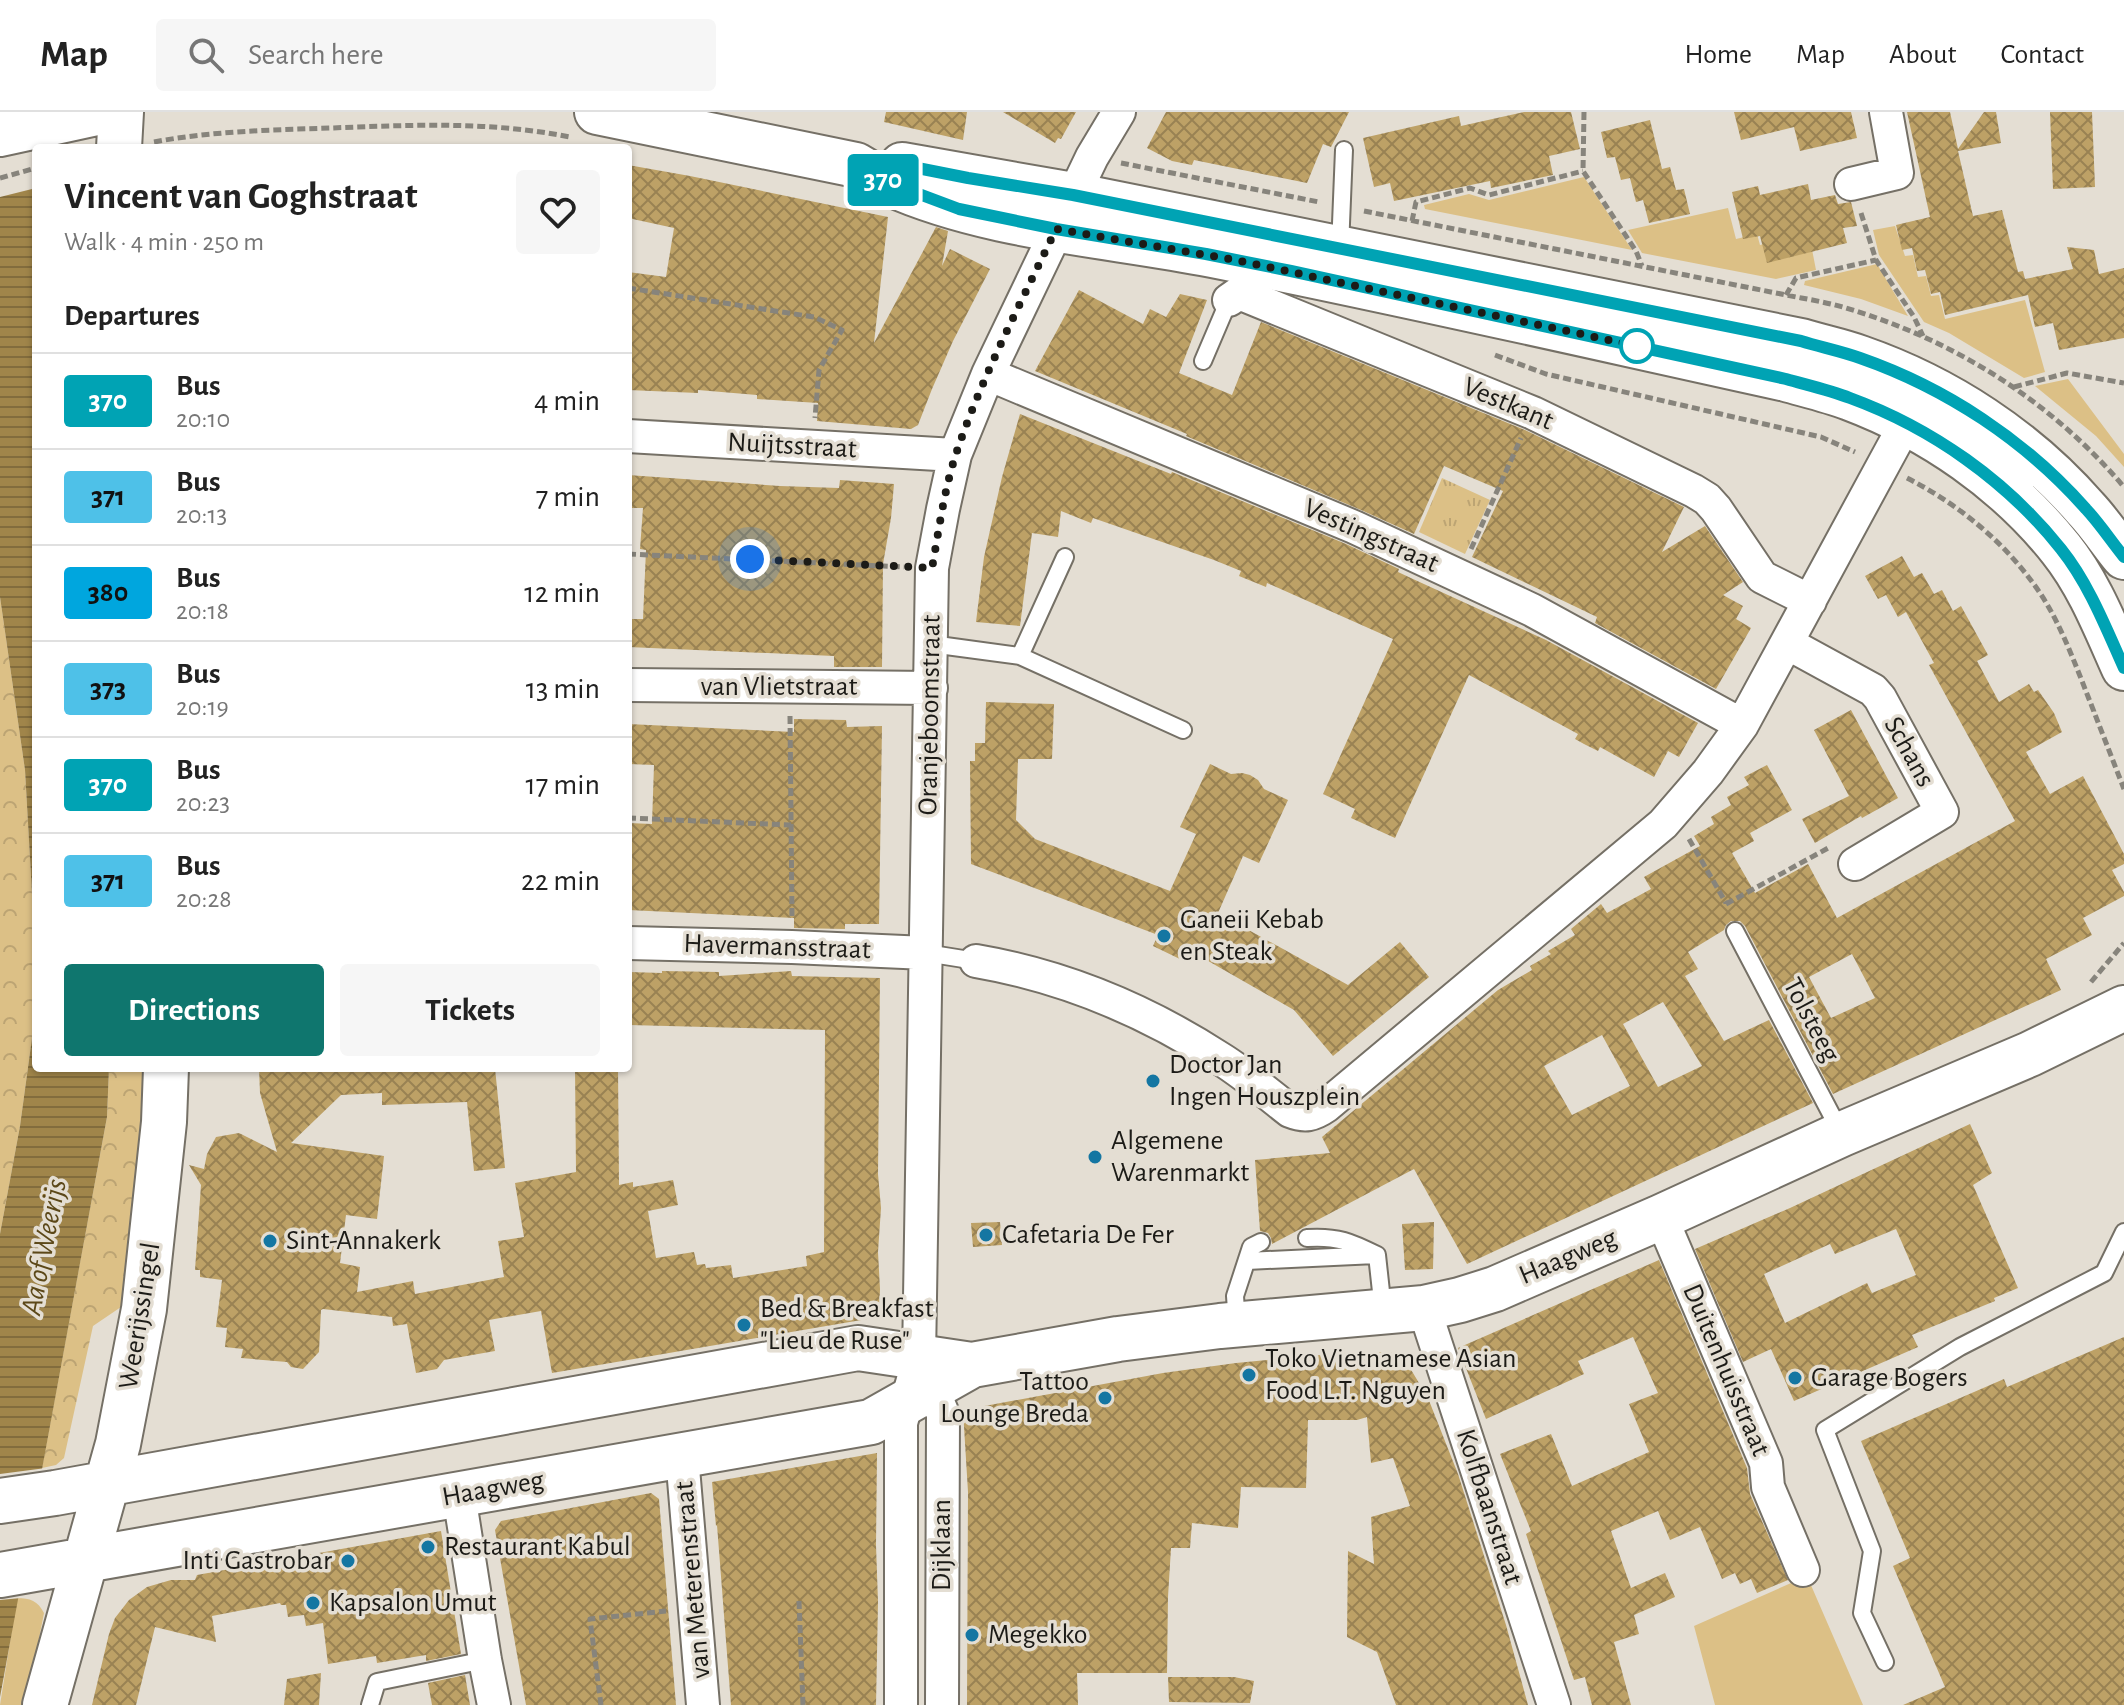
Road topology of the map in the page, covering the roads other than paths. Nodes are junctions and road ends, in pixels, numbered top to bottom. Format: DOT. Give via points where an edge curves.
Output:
graph roads {
  1 [pos="101,112"];
  2 [pos="1119,112"];
  3 [pos="1886,112"];
  4 [pos="587,125"];
  5 [pos="0,134"];
  6 [pos="1344,150"];
  7 [pos="1851,184"];
  8 [pos="1064,212"];
  9 [pos="1340,250"];
  10 [pos="1229,300"];
  11 [pos="1203,361"];
  12 [pos="988,374"];
  13 [pos="1906,423"];
  14 [pos="632,436"];
  15 [pos="955,455"];
  16 [pos="1065,557"];
  17 [pos="2124,557"];
  18 [pos="1810,601"];
  19 [pos="1787,643"];
  20 [pos="931,644"];
  21 [pos="1020,656"];
  22 [pos="2124,668"];
  23 [pos="632,685"];
  24 [pos="931,688"];
  25 [pos="1742,725"];
  26 [pos="1183,730"];
  27 [pos="1855,864"];
  28 [pos="1735,931"];
  29 [pos="632,943"];
  30 [pos="926,953"];
  31 [pos="976,961"];
  32 [pos="2124,1008"];
  33 [pos="166,1072"];
  34 [pos="1842,1134"];
  35 [pos="1661,1217"];
  36 [pos="2124,1232"];
  37 [pos="1307,1238"];
  38 [pos="1261,1242"];
  39 [pos="1377,1255"];
  40 [pos="1247,1261"];
  41 [pos="1404,1310"];
  42 [pos="1237,1324"];
  43 [pos="919,1383"];
  44 [pos="682,1456"];
  45 [pos="107,1484"];
  46 [pos="459,1495"];
  47 [pos="0,1501"];
  48 [pos="86,1560"];
  49 [pos="1803,1570"];
  50 [pos="19,1572"];
  51 [pos="485,1660"];
  52 [pos="1885,1662"];
  53 [pos="45,1705"];
  54 [pos="370,1705"];
  55 [pos="494,1705"];
  56 [pos="703,1705"];
  57 [pos="901,1705"];
  58 [pos="942,1705"];
  59 [pos="1554,1705"];
  1 -- 5 [label="main road"];
  2 -- 8 [label="street, Oranjeboomstraat"];
  3 -- 7 [label="street" via="1897,173"];
  4 -- 8 [label="main road" via="856,165 959,209"];
  6 -- 9 [label="lane"];
  8 -- 9 [label="main road"];
  8 -- 12 [label="street, Oranjeboomstraat"];
  8 -- 13 [label="main road" via="1206,254 1786,379 1850,398"];
  9 -- 17 [label="main road" via="1801,341 1918,381 2001,431 2063,484"];
  10 -- 11 [label="lane, Vestkant"];
  10 -- 18 [label="street, Vestkant" via="1239,293 1533,413 1694,491 1716,509 1762,577"];
  12 -- 15 [label="street, Oranjeboomstraat"];
  12 -- 25 [label="street, Vestingstraat" via="1354,527 1532,610"];
  13 -- 18 [label="street"];
  13 -- 22 [label="main road" via="1970,461 2062,550 2093,600"];
  14 -- 15 [label="street, Nuijtsstraat"];
  15 -- 20 [label="street, Oranjeboomstraat" via="932,568"];
  16 -- 21 [label="lane"];
  18 -- 19 [label="street"];
  19 -- 25 [label="street"];
  19 -- 27 [label="street, Schans" via="1873,690 1942,812"];
  20 -- 21 [label="lane"];
  20 -- 24 [label="street, Oranjeboomstraat"];
  21 -- 26 [label="lane"];
  23 -- 24 [label="street, van Vlietstraat"];
  24 -- 30 [label="street, Oranjeboomstraat"];
  25 -- 31 [label="street" via="1708,772 1651,834 1313,1115 1290,1111 1223,1060 1141,1014 1046,978"];
  28 -- 34 [label="lane, Tolsteeg"];
  29 -- 30 [label="street, Havermansstraat"];
  30 -- 31 [label="lane"];
  30 -- 43 [label="street, Oranjeboomstraat"];
  32 -- 34 [label="main road, Haagweg"];
  33 -- 45 [label="main road, Weerijssingel" via="144,1309"];
  34 -- 35 [label="main road, Haagweg"];
  35 -- 41 [label="main road, Haagweg" via="1495,1289"];
  35 -- 49 [label="street, Duitenhuisstraat" via="1766,1463 1768,1487"];
  36 -- 52 [label="lane" via="2104,1273 1960,1347 1825,1430 1872,1551 1862,1613"];
  37 -- 39 [label="lane" via="1347,1241"];
  38 -- 40 [label="lane" via="1251,1247"];
  39 -- 40 [label="lane"];
  39 -- 41 [label="lane"];
  40 -- 42 [label="lane" via="1235,1296"];
  41 -- 42 [label="main road, Haagweg"];
  41 -- 59 [label="street, Kolfbaanstraat"];
  42 -- 43 [label="main road, Haagweg" via="972,1365"];
  43 -- 44 [label="main road, Haagweg" via="871,1422"];
  43 -- 45 [label="main road, Haagweg" via="858,1348"];
  43 -- 57 [label="street, Dijklaan" via="901,1423"];
  43 -- 58 [label="street, Dijklaan" via="943,1414"];
  44 -- 46 [label="main road, Haagweg"];
  44 -- 56 [label="street, van Meterenstraat"];
  45 -- 47 [label="main road, Haagweg"];
  45 -- 48 [label="main road, Weerijssingel"];
  46 -- 48 [label="main road, Haagweg"];
  46 -- 51 [label="street"];
  48 -- 50 [label="main road, Haagweg"];
  48 -- 53 [label="main road, Weerijssingel"];
  51 -- 54 [label="lane" via="377,1682"];
  51 -- 55 [label="street"];
}
